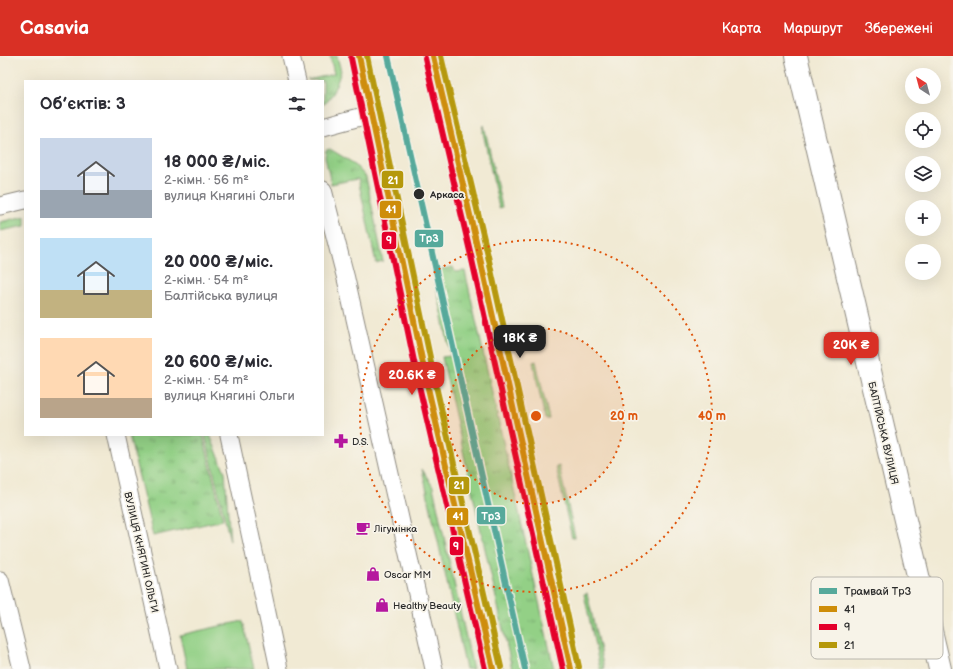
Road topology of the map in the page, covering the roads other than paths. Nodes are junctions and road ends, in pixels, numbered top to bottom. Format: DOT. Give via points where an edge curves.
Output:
graph roads {
  1 [pos="292,56"];
  2 [pos="358,56"];
  3 [pos="433,56"];
  4 [pos="796,56"];
  5 [pos="297,80"];
  6 [pos="371,114"];
  7 [pos="324,127"];
  8 [pos="324,194"];
  9 [pos="24,200"];
  10 [pos="0,206"];
  11 [pos="116,436"];
  12 [pos="230,436"];
  13 [pos="917,577"];
  14 [pos="0,580"];
  15 [pos="3,607"];
  16 [pos="22,669"];
  17 [pos="168,669"];
  18 [pos="279,669"];
  19 [pos="434,669"];
  20 [pos="493,669"];
  21 [pos="571,669"];
  1 -- 5 [label="lane"];
  2 -- 6 [label="main road"];
  3 -- 21 [label="main road"];
  4 -- 13 [label="main road, БАЛТІЙСЬКА ВУЛИЦЯ"];
  6 -- 7 [label="lane"];
  6 -- 20 [label="main road" via="428,388"];
  8 -- 19 [label="lane" via="346,279"];
  9 -- 10 [label="lane"];
  11 -- 17 [label="lane, ВУЛИЦЯ КНЯГИНІ ОЛЬГИ" via="163,615"];
  12 -- 18 [label="lane"];
  14 -- 15 [label="lane"];
  15 -- 16 [label="lane"];
}
